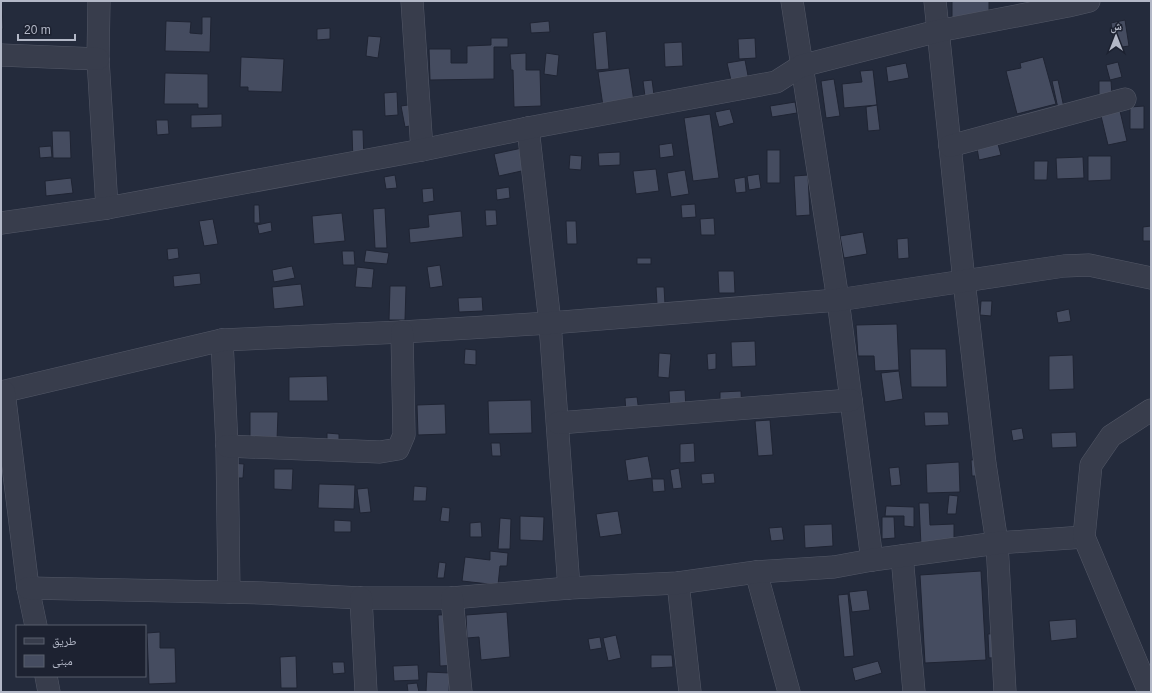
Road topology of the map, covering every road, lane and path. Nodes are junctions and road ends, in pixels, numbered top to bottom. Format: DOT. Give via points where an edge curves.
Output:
graph roads {
  1 [pos="99,1"];
  2 [pos="412,1"];
  3 [pos="792,1"];
  4 [pos="935,1"];
  5 [pos="1089,1"];
  6 [pos="938,31"];
  7 [pos="1,55"];
  8 [pos="98,59"];
  9 [pos="801,66"];
  10 [pos="1125,99"];
  11 [pos="528,128"];
  12 [pos="950,146"];
  13 [pos="422,150"];
  14 [pos="107,208"];
  15 [pos="1,223"];
  16 [pos="1151,278"];
  17 [pos="964,281"];
  18 [pos="838,300"];
  19 [pos="550,323"];
  20 [pos="402,332"];
  21 [pos="222,340"];
  22 [pos="2,392"];
  23 [pos="851,400"];
  24 [pos="1151,410"];
  25 [pos="558,423"];
  26 [pos="227,446"];
  27 [pos="9,495"];
  28 [pos="1084,536"];
  29 [pos="997,544"];
  30 [pos="902,556"];
  31 [pos="872,560"];
  32 [pos="756,572"];
  33 [pos="678,583"];
  34 [pos="28,588"];
  35 [pos="569,588"];
  36 [pos="229,592"];
  37 [pos="361,598"];
  38 [pos="452,598"];
  39 [pos="36,625"];
  40 [pos="46,677"];
  41 [pos="49,692"];
  42 [pos="366,692"];
  43 [pos="461,692"];
  44 [pos="690,692"];
  45 [pos="789,692"];
  46 [pos="914,692"];
  47 [pos="1005,692"];
  48 [pos="1148,692"];
  1 -- 8 [label="street"];
  2 -- 13 [label="street"];
  3 -- 9 [label="street"];
  4 -- 6 [label="street"];
  5 -- 6 [label="street"];
  6 -- 9 [label="street"];
  6 -- 12 [label="street"];
  7 -- 8 [label="street"];
  8 -- 14 [label="street"];
  9 -- 11 [label="street" via="776,82"];
  9 -- 18 [label="street"];
  10 -- 12 [label="street"];
  11 -- 13 [label="street"];
  11 -- 19 [label="street"];
  12 -- 17 [label="street"];
  13 -- 14 [label="street"];
  14 -- 15 [label="street"];
  16 -- 17 [label="street" via="1089,265 1064,266"];
  17 -- 18 [label="street"];
  17 -- 29 [label="street"];
  18 -- 19 [label="street"];
  18 -- 23 [label="street"];
  19 -- 20 [label="street"];
  19 -- 25 [label="street"];
  20 -- 21 [label="street"];
  20 -- 26 [label="street" via="404,435 398,449 380,452"];
  21 -- 22 [label="street"];
  21 -- 26 [label="street"];
  22 -- 27 [label="street"];
  23 -- 25 [label="street"];
  23 -- 31 [label="street"];
  24 -- 28 [label="street" via="1111,436 1091,465"];
  25 -- 35 [label="street"];
  26 -- 36 [label="street"];
  27 -- 34 [label="street"];
  28 -- 29 [label="street"];
  28 -- 48 [label="street"];
  29 -- 30 [label="street"];
  29 -- 47 [label="street"];
  30 -- 31 [label="street"];
  30 -- 46 [label="street"];
  31 -- 32 [label="street" via="834,567"];
  32 -- 33 [label="street"];
  32 -- 45 [label="street"];
  33 -- 35 [label="street"];
  33 -- 44 [label="street"];
  34 -- 36 [label="street"];
  34 -- 39 [label="street"];
  35 -- 38 [label="street"];
  36 -- 37 [label="street"];
  37 -- 38 [label="street"];
  37 -- 42 [label="street"];
  38 -- 43 [label="street"];
  40 -- 41 [label="street"];
}
